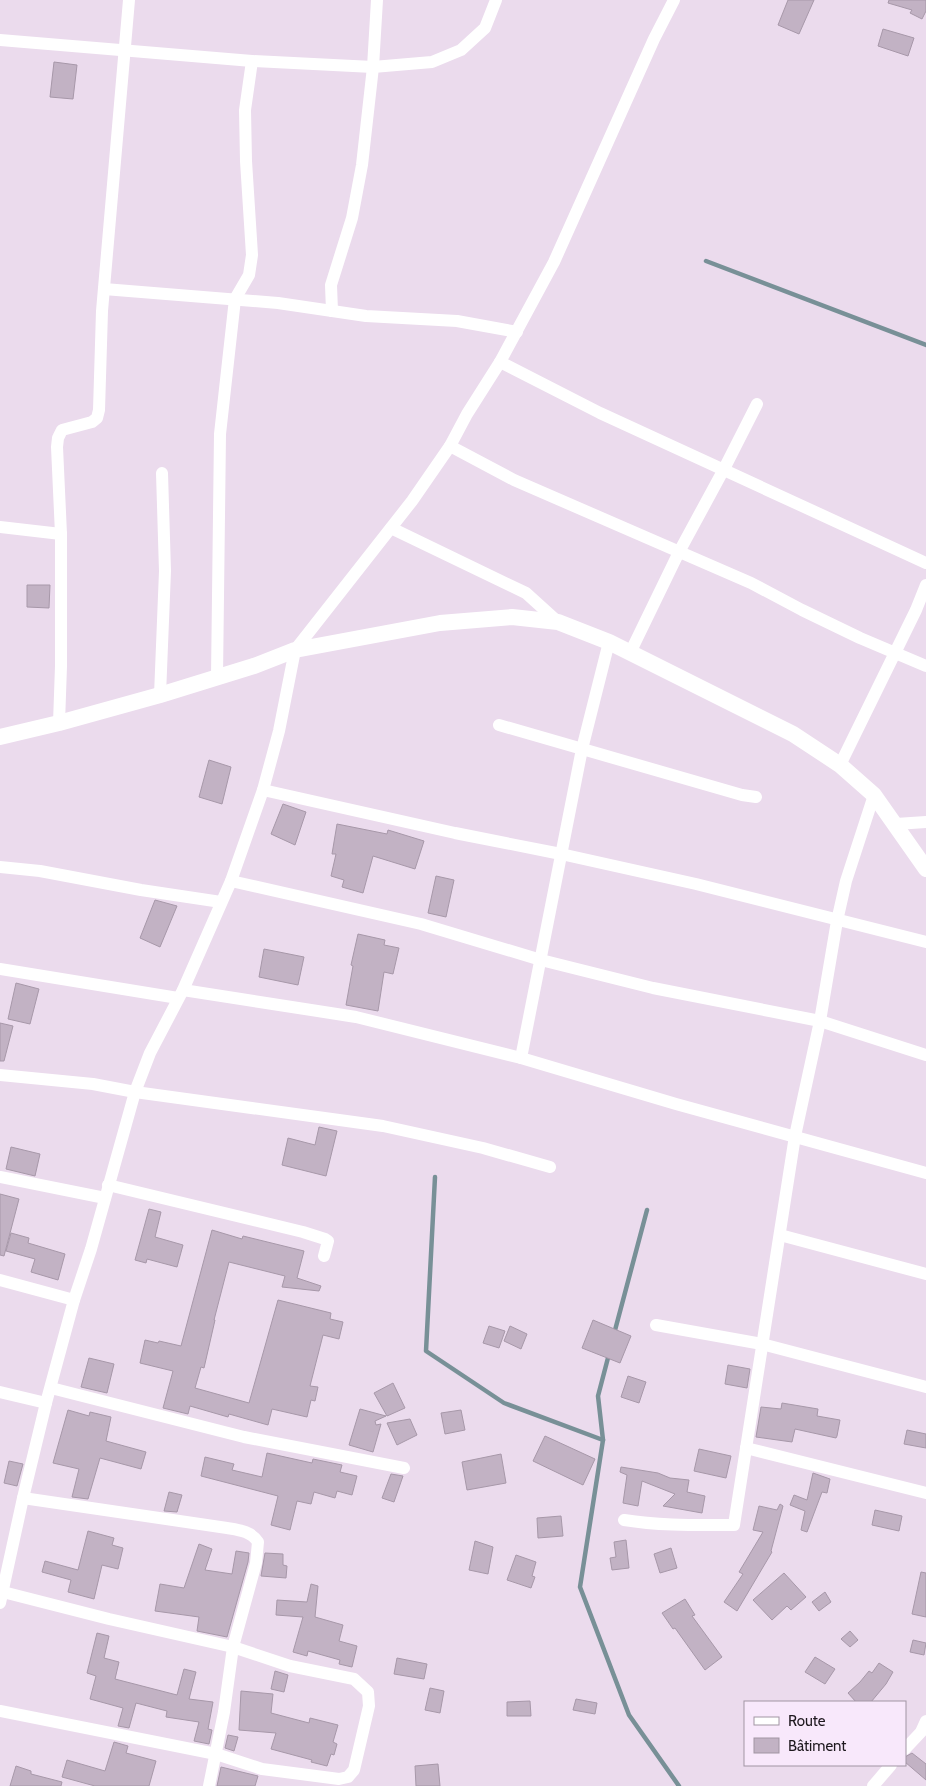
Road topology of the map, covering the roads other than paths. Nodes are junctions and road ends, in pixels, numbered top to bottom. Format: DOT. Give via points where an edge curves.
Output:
graph roads {
  1 [pos="128,0"];
  2 [pos="377,0"];
  3 [pos="496,0"];
  4 [pos="674,0"];
  5 [pos="0,40"];
  6 [pos="125,51"];
  7 [pos="252,61"];
  8 [pos="373,67"];
  9 [pos="104,289"];
  10 [pos="235,299"];
  11 [pos="332,311"];
  12 [pos="517,332"];
  13 [pos="500,362"];
  14 [pos="756,404"];
  15 [pos="450,446"];
  16 [pos="724,469"];
  17 [pos="162,473"];
  18 [pos="0,527"];
  19 [pos="391,528"];
  20 [pos="61,534"];
  21 [pos="678,552"];
  22 [pos="926,563"];
  23 [pos="926,585"];
  24 [pos="558,622"];
  25 [pos="609,642"];
  26 [pos="295,650"];
  27 [pos="894,652"];
  28 [pos="630,653"];
  29 [pos="926,666"];
  30 [pos="217,677"];
  31 [pos="160,695"];
  32 [pos="59,723"];
  33 [pos="498,725"];
  34 [pos="0,737"];
  35 [pos="582,749"];
  36 [pos="840,765"];
  37 [pos="262,790"];
  38 [pos="874,795"];
  39 [pos="756,797"];
  40 [pos="926,822"];
  41 [pos="896,824"];
  42 [pos="561,854"];
  43 [pos="0,867"];
  44 [pos="926,869"];
  45 [pos="231,881"];
  46 [pos="221,902"];
  47 [pos="837,921"];
  48 [pos="926,942"];
  49 [pos="542,960"];
  50 [pos="0,969"];
  51 [pos="180,994"];
  52 [pos="820,1020"];
  53 [pos="926,1055"];
  54 [pos="521,1058"];
  55 [pos="0,1075"];
  56 [pos="135,1092"];
  57 [pos="795,1136"];
  58 [pos="550,1167"];
  59 [pos="926,1173"];
  60 [pos="0,1177"];
  61 [pos="108,1185"];
  62 [pos="105,1198"];
  63 [pos="780,1235"];
  64 [pos="324,1256"];
  65 [pos="926,1274"];
  66 [pos="0,1280"];
  67 [pos="74,1300"];
  68 [pos="656,1325"];
  69 [pos="762,1344"];
  70 [pos="926,1387"];
  71 [pos="51,1388"];
  72 [pos="0,1392"];
  73 [pos="46,1403"];
  74 [pos="746,1448"];
  75 [pos="404,1468"];
  76 [pos="926,1493"];
  77 [pos="23,1498"];
  78 [pos="624,1520"];
  79 [pos="2,1597"];
  80 [pos="233,1647"];
  81 [pos="0,1711"];
  82 [pos="924,1730"];
  83 [pos="906,1748"];
  84 [pos="216,1754"];
  85 [pos="890,1766"];
  86 [pos="209,1786"];
  87 [pos="872,1786"];
  1 -- 6 [label="street"];
  2 -- 8 [label="street"];
  3 -- 8 [label="street" via="485,28 461,50 432,62"];
  4 -- 12 [label="street" via="554,262"];
  5 -- 6 [label="street"];
  6 -- 7 [label="street"];
  6 -- 9 [label="street"];
  7 -- 8 [label="street"];
  7 -- 10 [label="street" via="245,110 252,255 249,275"];
  8 -- 11 [label="street" via="362,165 352,218 331,285"];
  9 -- 10 [label="street"];
  9 -- 20 [label="street" via="99,410 92,422 62,430 58,438"];
  10 -- 11 [label="street"];
  10 -- 30 [label="street" via="220,434"];
  11 -- 12 [label="street" via="457,321"];
  12 -- 13 [label="street"];
  13 -- 15 [label="street"];
  13 -- 16 [label="street" via="600,413"];
  14 -- 16 [label="street"];
  15 -- 19 [label="street"];
  15 -- 21 [label="street" via="514,480"];
  16 -- 21 [label="street"];
  16 -- 22 [label="street"];
  17 -- 31 [label="street" via="165,571"];
  18 -- 20 [label="street"];
  19 -- 24 [label="street" via="526,593"];
  19 -- 26 [label="street"];
  20 -- 32 [label="street"];
  21 -- 27 [label="street" via="751,583"];
  21 -- 28 [label="street"];
  23 -- 27 [label="street"];
  24 -- 25 [label="street"];
  24 -- 26 [label="street" via="512,617 475,619"];
  25 -- 28 [label="street"];
  25 -- 35 [label="street"];
  26 -- 30 [label="street"];
  26 -- 37 [label="street" via="279,731"];
  27 -- 29 [label="street"];
  27 -- 36 [label="street"];
  28 -- 36 [label="street" via="793,734"];
  30 -- 31 [label="street"];
  31 -- 32 [label="street"];
  32 -- 34 [label="street"];
  33 -- 35 [label="street"];
  35 -- 39 [label="street"];
  35 -- 42 [label="street"];
  36 -- 38 [label="street"];
  37 -- 42 [label="street"];
  37 -- 45 [label="street"];
  38 -- 41 [label="street"];
  38 -- 47 [label="street" via="846,881"];
  40 -- 41 [label="street"];
  41 -- 44 [label="street"];
  42 -- 47 [label="street" via="696,884"];
  42 -- 49 [label="street"];
  43 -- 46 [label="street"];
  45 -- 46 [label="street"];
  45 -- 49 [label="street" via="421,924"];
  46 -- 51 [label="street"];
  47 -- 48 [label="street"];
  47 -- 52 [label="street"];
  49 -- 52 [label="street" via="652,988"];
  49 -- 54 [label="street"];
  50 -- 51 [label="street"];
  51 -- 54 [label="street" via="356,1017"];
  51 -- 56 [label="street" via="150,1053"];
  52 -- 53 [label="street"];
  52 -- 57 [label="street"];
  54 -- 57 [label="street"];
  55 -- 56 [label="street" via="93,1084"];
  56 -- 58 [label="street" via="383,1126"];
  56 -- 61 [label="street"];
  57 -- 59 [label="street"];
  57 -- 63 [label="street"];
  60 -- 62 [label="street"];
  61 -- 62 [label="street"];
  61 -- 64 [label="street" via="325,1239 328,1245"];
  62 -- 67 [label="street"];
  63 -- 65 [label="street"];
  63 -- 69 [label="street"];
  66 -- 67 [label="street"];
  67 -- 71 [label="street"];
  68 -- 69 [label="street"];
  69 -- 70 [label="street"];
  69 -- 74 [label="street"];
  71 -- 73 [label="street"];
  71 -- 75 [label="street" via="244,1437"];
  72 -- 73 [label="street"];
  73 -- 77 [label="street"];
  74 -- 76 [label="street"];
  74 -- 78 [label="street" via="734,1525 649,1524"];
  77 -- 79 [label="street"];
  77 -- 80 [label="street" via="227,1528 254,1536 258,1552"];
  79 -- 80 [label="street"];
  80 -- 84 [label="street"];
  80 -- 84 [label="street" via="290,1666 354,1679 368,1692 369,1706 354,1770 348,1777 339,1779 262,1769"];
  81 -- 84 [label="street"];
  82 -- 83 [label="street"];
  84 -- 86 [label="street"];
  85 -- 87 [label="street"];
}
